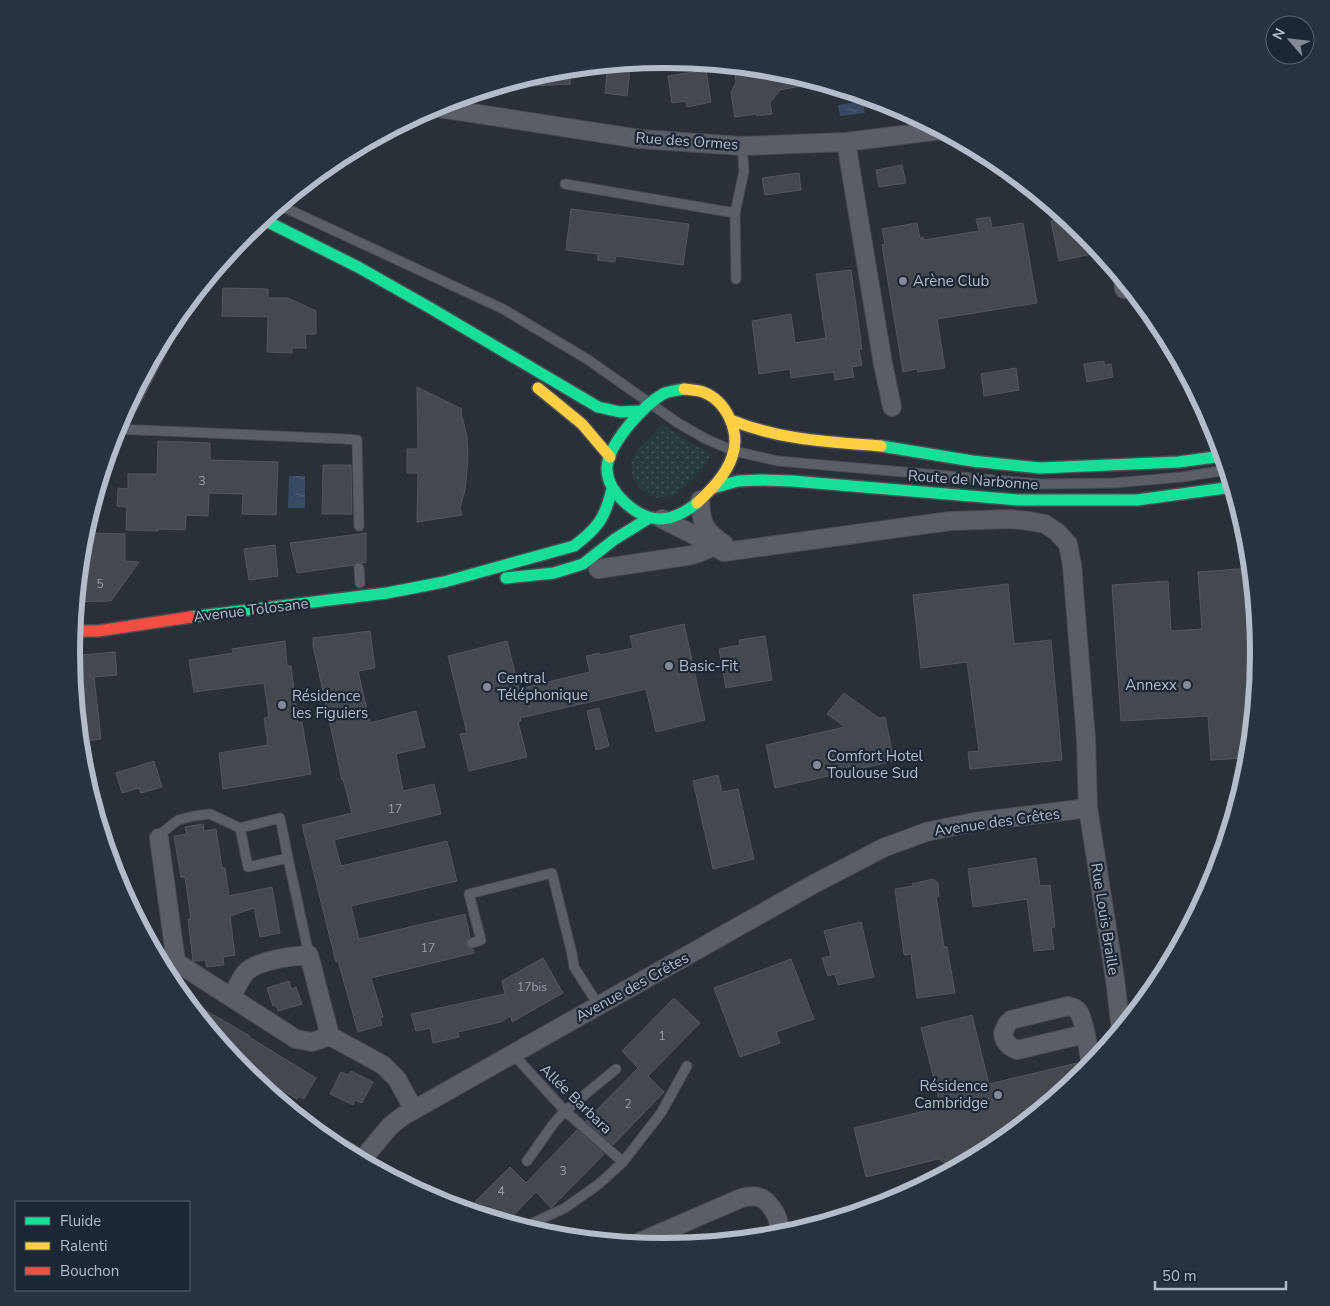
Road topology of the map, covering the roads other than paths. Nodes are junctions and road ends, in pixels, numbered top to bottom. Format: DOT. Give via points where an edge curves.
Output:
graph roads {
  1 [pos="448,109"];
  2 [pos="917,125"];
  3 [pos="846,142"];
  4 [pos="742,146"];
  5 [pos="565,184"];
  6 [pos="285,208"];
  7 [pos="735,213"];
  8 [pos="269,222"];
  9 [pos="736,279"];
  10 [pos="432,309"];
  11 [pos="515,371"];
  12 [pos="530,382"];
  13 [pos="651,403"];
  14 [pos="892,407"];
  15 [pos="641,411"];
  16 [pos="731,420"];
  17 [pos="123,432"];
  18 [pos="734,451"];
  19 [pos="610,456"];
  20 [pos="1216,457"];
  21 [pos="1221,471"];
  22 [pos="1227,488"];
  23 [pos="612,489"];
  24 [pos="707,494"];
  25 [pos="656,518"];
  26 [pos="359,526"];
  27 [pos="711,546"];
  28 [pos="736,550"];
  29 [pos="359,568"];
  30 [pos="598,569"];
  31 [pos="554,573"];
  32 [pos="360,583"];
  33 [pos="429,586"];
  34 [pos="81,631"];
  35 [pos="1088,808"];
  36 [pos="240,828"];
  37 [pos="159,838"];
  38 [pos="288,858"];
  39 [pos="472,943"];
  40 [pos="309,955"];
  41 [pos="231,996"];
  42 [pos="599,1006"];
  43 [pos="1120,1021"];
  44 [pos="1085,1034"];
  45 [pos="330,1036"];
  46 [pos="513,1054"];
  47 [pos="1089,1056"];
  48 [pos="687,1066"];
  49 [pos="616,1069"];
  50 [pos="414,1110"];
  51 [pos="565,1111"];
  52 [pos="366,1156"];
  53 [pos="527,1161"];
  54 [pos="622,1162"];
  55 [pos="533,1223"];
  56 [pos="778,1227"];
  57 [pos="650,1238"];
  1 -- 4 [label="street, Rue des Ormes" via="640,138"];
  2 -- 3 [label="street, Rue des Ormes"];
  3 -- 4 [label="street, Rue des Ormes"];
  3 -- 14 [label="street"];
  4 -- 7 [label="lane" via="744,171"];
  5 -- 7 [label="lane"];
  6 -- 13 [label="lane" via="503,309"];
  7 -- 9 [label="lane"];
  8 -- 10 [label="main road"];
  10 -- 11 [label="main road"];
  10 -- 15 [label="main road" via="598,407 620,412"];
  12 -- 19 [label="main road" via="582,424"];
  13 -- 15 [label="main road"];
  13 -- 16 [label="main road" via="665,394 684,389 702,392 718,402"];
  13 -- 18 [label="lane" via="678,423"];
  15 -- 19 [label="main road"];
  16 -- 18 [label="main road"];
  16 -- 20 [label="main road, Route de Narbonne" via="785,437 889,447 1040,468 1178,462"];
  17 -- 26 [label="lane" via="357,440"];
  18 -- 21 [label="lane" via="778,461 1042,484 1113,483"];
  18 -- 24 [label="main road" via="726,469"];
  19 -- 23 [label="main road" via="607,466"];
  22 -- 24 [label="main road, Route de Narbonne" via="1137,500 1019,500 760,480 738,481"];
  23 -- 25 [label="main road" via="626,503"];
  23 -- 33 [label="main road, Avenue Tolosane" via="600,522 574,546"];
  24 -- 25 [label="main road" via="684,512"];
  24 -- 28 [label="street" via="701,516 704,524 716,539"];
  25 -- 27 [label="street"];
  25 -- 31 [label="main road, Avenue Tolosane" via="615,539 583,564"];
  27 -- 28 [label="street" via="724,552"];
  27 -- 30 [label="street, Avenue Tolosane" via="693,556"];
  28 -- 35 [label="street" via="950,522 1011,519 1046,524 1058,532 1068,544 1072,565 1086,739"];
  29 -- 32 [label="lane"];
  30 -- 31 [label="lane, Avenue Tolosane"];
  31 -- 33 [label="main road, Avenue Tolosane"];
  33 -- 34 [label="main road, Avenue Tolosane"];
  35 -- 42 [label="street, Avenue des Crêtes" via="974,822 926,832 883,848"];
  35 -- 43 [label="street, Rue Louis Braille"];
  36 -- 37 [label="lane" via="210,814 178,820"];
  36 -- 38 [label="lane" via="248,867"];
  36 -- 38 [label="lane" via="280,818"];
  37 -- 41 [label="street" via="176,962"];
  38 -- 40 [label="lane"];
  39 -- 42 [label="lane" via="481,940 469,894 552,873 574,967"];
  40 -- 41 [label="street" via="292,956 251,968"];
  40 -- 45 [label="street"];
  41 -- 45 [label="street" via="296,1039 312,1042"];
  42 -- 46 [label="street, Avenue des Crêtes"];
  44 -- 47 [label="street"];
  45 -- 50 [label="street" via="383,1065 397,1080"];
  46 -- 50 [label="street, Avenue des Crêtes"];
  46 -- 51 [label="lane, Allée Barbara"];
  48 -- 54 [label="lane" via="661,1113"];
  49 -- 51 [label="lane"];
  50 -- 52 [label="street, Avenue des Crêtes" via="390,1126"];
  51 -- 53 [label="lane"];
  51 -- 54 [label="lane, Allée Barbara"];
  54 -- 55 [label="lane" via="599,1184 565,1208"];
  56 -- 57 [label="street" via="773,1211 763,1199 751,1196"];
}
